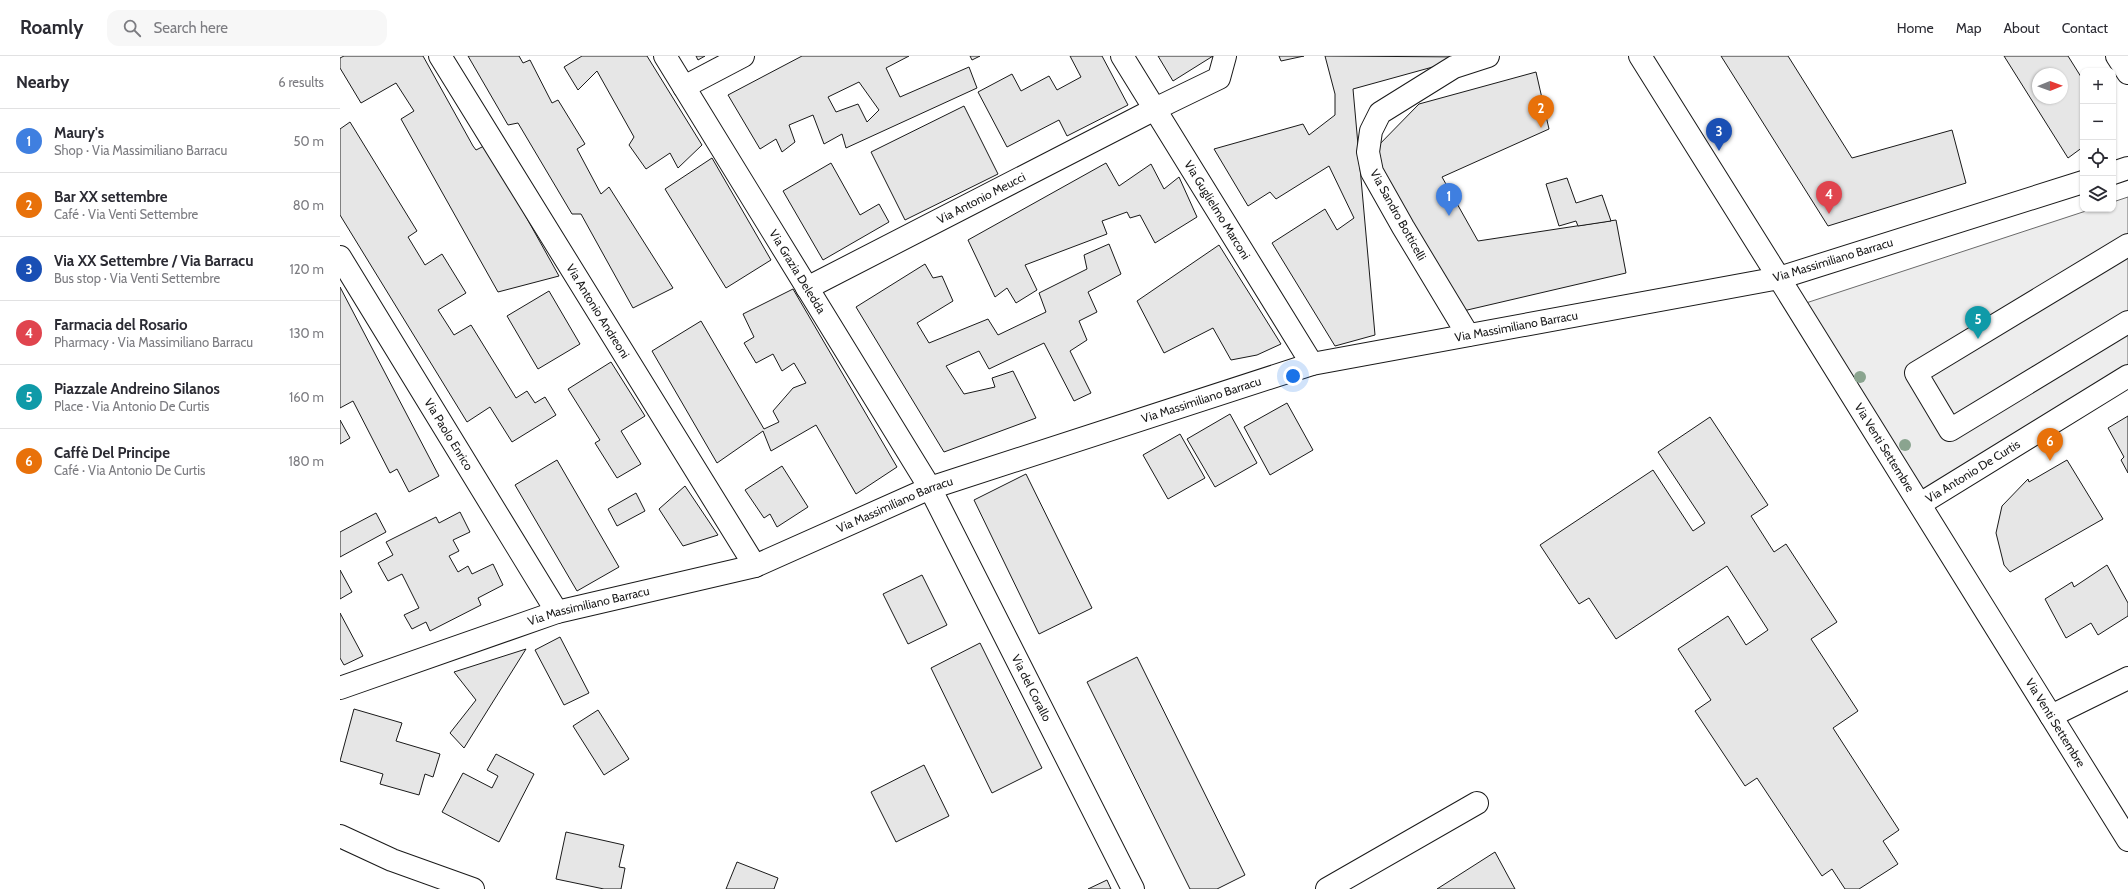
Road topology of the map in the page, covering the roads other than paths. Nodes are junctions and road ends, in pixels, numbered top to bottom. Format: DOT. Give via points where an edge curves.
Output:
graph roads {
  1 [pos="440,56"];
  2 [pos="665,56"];
  3 [pos="744,56"];
  4 [pos="1122,56"];
  5 [pos="1225,56"];
  6 [pos="1488,56"];
  7 [pos="1640,56"];
  8 [pos="2117,56"];
  9 [pos="2128,74"];
  10 [pos="684,87"];
  11 [pos="1155,109"];
  12 [pos="2128,168"];
  13 [pos="2116,172"];
  14 [pos="2080,183"];
  15 [pos="2128,245"];
  16 [pos="340,257"];
  17 [pos="1779,278"];
  18 [pos="808,288"];
  19 [pos="2128,322"];
  20 [pos="1468,336"];
  21 [pos="1312,364"];
  22 [pos="2128,376"];
  23 [pos="930,488"];
  24 [pos="1920,504"];
  25 [pos="755,566"];
  26 [pos="557,612"];
  27 [pos="2128,678"];
  28 [pos="340,688"];
  29 [pos="2051,716"];
  30 [pos="1477,803"];
  31 [pos="340,836"];
  32 [pos="2128,840"];
  33 [pos="473,889"];
  34 [pos="1133,889"];
  35 [pos="1327,889"];
  1 -- 25 [label="street, Via Antonio Andreoni"];
  2 -- 10 [label="street, Via Grazia Deledda"];
  3 -- 10 [label="street"];
  4 -- 11 [label="street, Via Guglielmo Marconi"];
  5 -- 11 [label="street, Via Antonio Meucci" via="1219,78"];
  6 -- 20 [label="street, Via Sandro Botticelli" via="1454,67 1380,113 1371,131 1368,152 1372,172"];
  7 -- 17 [label="street, Via Venti Settembre"];
  8 -- 9 [label="street"];
  10 -- 18 [label="street, Via Grazia Deledda"];
  11 -- 18 [label="street, Via Antonio Meucci"];
  11 -- 21 [label="street, Via Guglielmo Marconi"];
  12 -- 13 [label="street"];
  14 -- 17 [label="street, Via Massimiliano Barracu"];
  15 -- 19 [label="street" via="1916,373 1950,430"];
  16 -- 26 [label="street, Via Paolo Enrico"];
  17 -- 20 [label="street, Via Massimiliano Barracu"];
  17 -- 24 [label="street, Via Venti Settembre"];
  18 -- 23 [label="street, Via Grazia Deledda"];
  20 -- 21 [label="street, Via Massimiliano Barracu"];
  21 -- 23 [label="street, Via Massimiliano Barracu"];
  22 -- 24 [label="street, Via Antonio De Curtis"];
  23 -- 25 [label="street, Via Massimiliano Barracu"];
  23 -- 34 [label="street, Via del Corallo"];
  24 -- 29 [label="street, Via Venti Settembre"];
  25 -- 26 [label="street, Via Massimiliano Barracu"];
  26 -- 28 [label="street, Via Massimiliano Barracu"];
  27 -- 29 [label="street"];
  29 -- 32 [label="street, Via Venti Settembre"];
  30 -- 35 [label="street"];
  31 -- 33 [label="street" via="392,860"];
}
